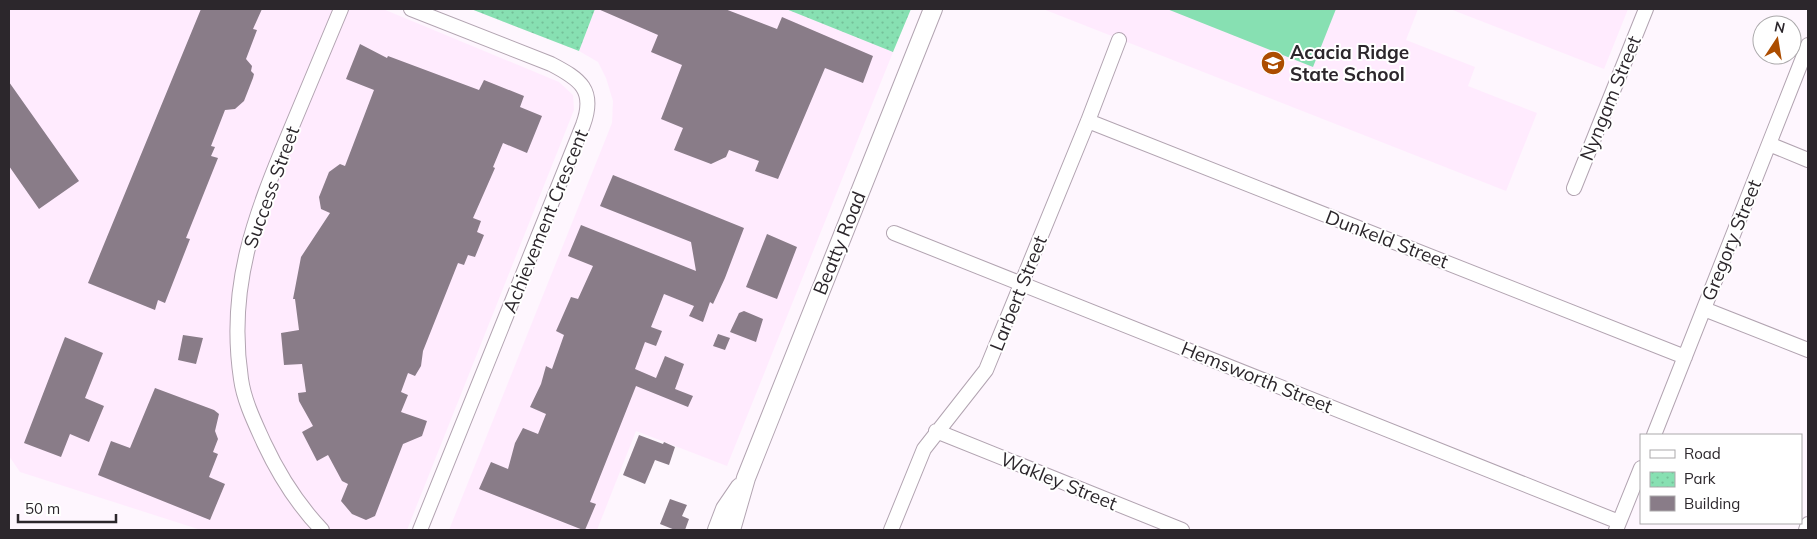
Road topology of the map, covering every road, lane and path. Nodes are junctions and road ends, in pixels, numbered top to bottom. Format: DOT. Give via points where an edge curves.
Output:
graph roads {
  1 [pos="341,9"];
  2 [pos="411,9"];
  3 [pos="933,9"];
  4 [pos="1646,9"];
  5 [pos="1119,40"];
  6 [pos="1808,45"];
  7 [pos="1088,121"];
  8 [pos="1769,144"];
  9 [pos="1808,160"];
  10 [pos="1574,188"];
  11 [pos="894,233"];
  12 [pos="1022,284"];
  13 [pos="1704,309"];
  14 [pos="1808,350"];
  15 [pos="1685,356"];
  16 [pos="936,431"];
  17 [pos="1654,434"];
  18 [pos="1640,471"];
  19 [pos="746,478"];
  20 [pos="1808,524"];
  21 [pos="1618,526"];
  22 [pos="322,530"];
  23 [pos="420,530"];
  24 [pos="717,530"];
  25 [pos="731,530"];
  26 [pos="891,530"];
  27 [pos="1182,530"];
  28 [pos="1806,530"];
  1 -- 22 [label="street, Success Street" via="262,198 248,242 239,292 237,339 241,381 253,420 290,492"];
  2 -- 23 [label="street, Achievement Crescent" via="551,64 578,80 589,101 583,125"];
  3 -- 19 [label="main road, Beatty Road"];
  4 -- 10 [label="street, Nyngam Street"];
  5 -- 7 [label="street, Larbert Street"];
  6 -- 8 [label="street, Gregory Street"];
  7 -- 12 [label="street, Larbert Street"];
  7 -- 15 [label="street, Dunkeld Street"];
  8 -- 9 [label="street"];
  8 -- 13 [label="street, Gregory Street"];
  11 -- 12 [label="street, Hemsworth Street"];
  12 -- 16 [label="street, Larbert Street" via="986,370"];
  12 -- 21 [label="street, Hemsworth Street"];
  13 -- 14 [label="street"];
  13 -- 15 [label="street, Gregory Street"];
  15 -- 17 [label="street, Gregory Street"];
  16 -- 26 [label="street, Larbert Street" via="924,449"];
  16 -- 27 [label="street, Wakley Street"];
  18 -- 21 [label="street"];
  19 -- 24 [label="main road, Beatty Road"];
  19 -- 25 [label="main road, Beatty Road"];
  20 -- 28 [label="street"];
}
